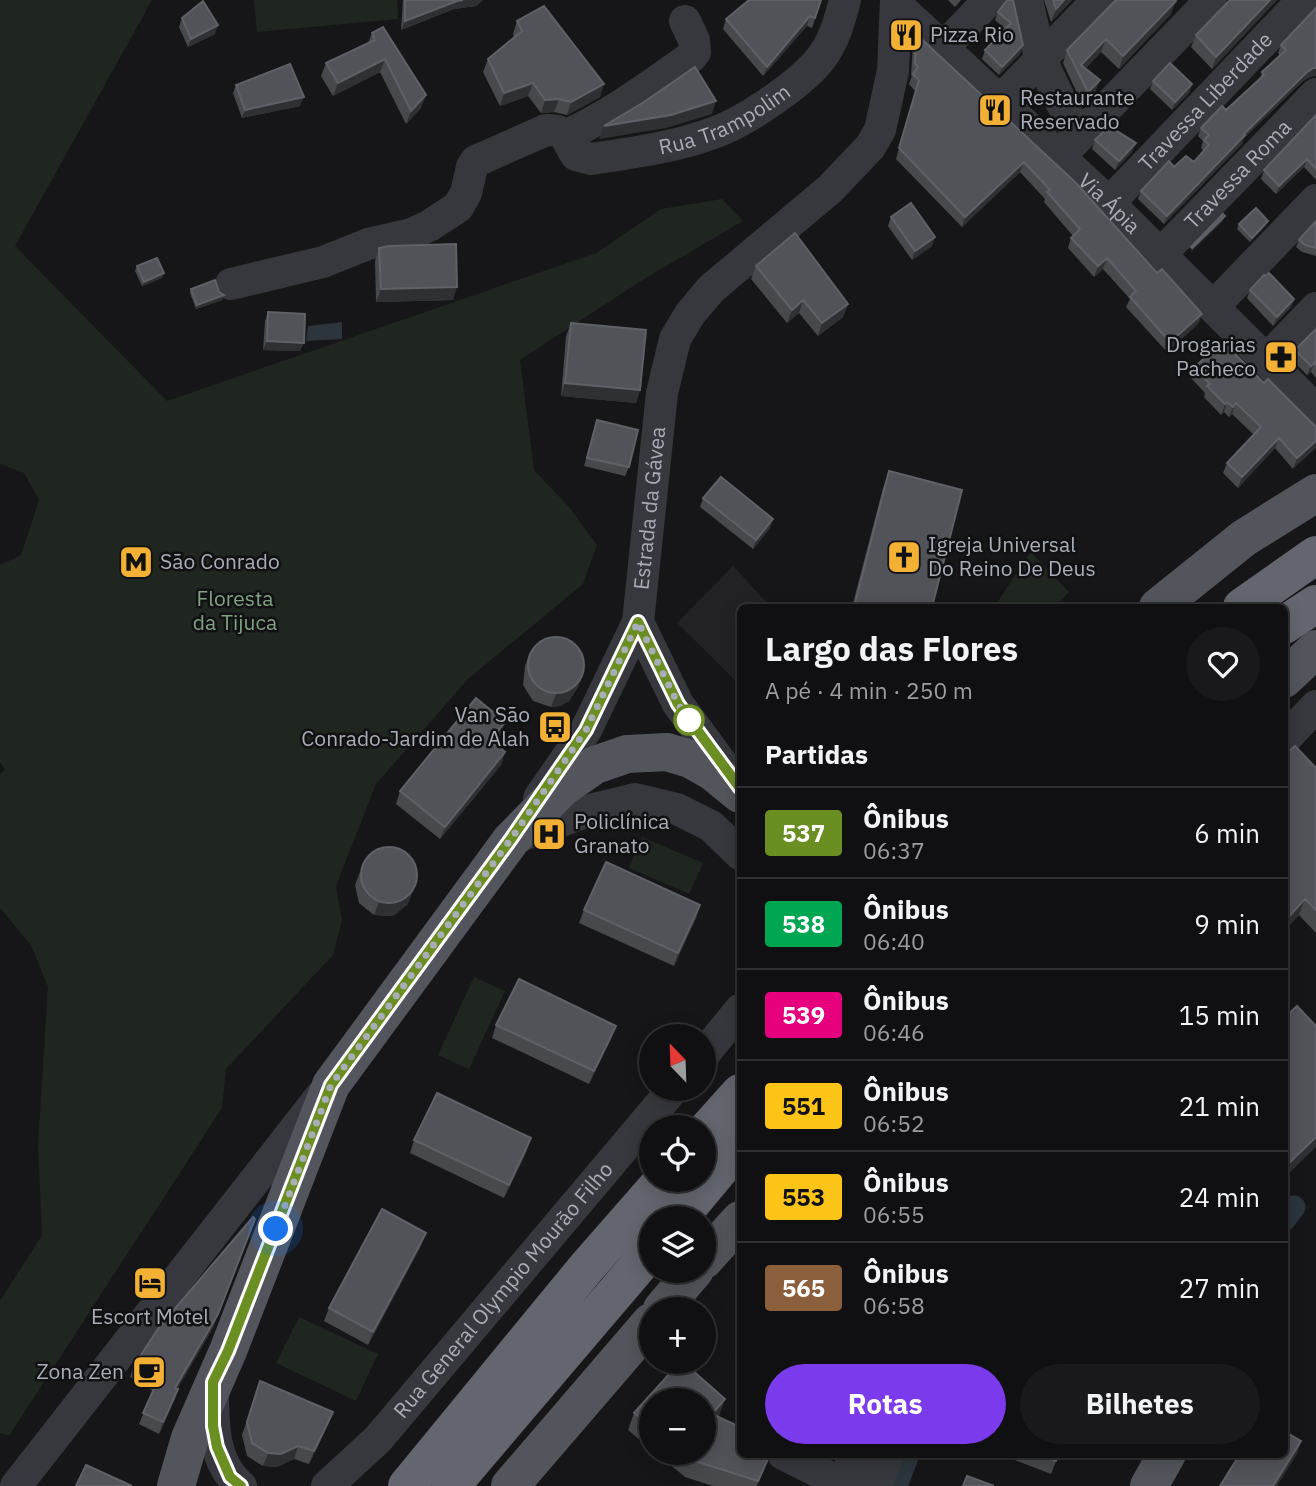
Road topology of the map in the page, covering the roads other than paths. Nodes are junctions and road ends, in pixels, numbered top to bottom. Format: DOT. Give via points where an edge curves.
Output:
graph roads {
  1 [pos="845,0"];
  2 [pos="989,0"];
  3 [pos="1027,0"];
  4 [pos="1098,0"];
  5 [pos="1211,0"];
  6 [pos="1303,0"];
  7 [pos="896,2"];
  8 [pos="685,21"];
  9 [pos="944,47"];
  10 [pos="1040,58"];
  11 [pos="1316,93"];
  12 [pos="999,102"];
  13 [pos="565,135"];
  14 [pos="1070,147"];
  15 [pos="1316,200"];
  16 [pos="1109,203"];
  17 [pos="1160,255"];
  18 [pos="231,284"];
  19 [pos="1213,307"];
  20 [pos="1316,308"];
  21 [pos="1266,360"];
  22 [pos="1316,410"];
  23 [pos="1316,494"];
  24 [pos="1316,555"];
  25 [pos="1162,604"];
  26 [pos="1246,604"];
  27 [pos="1316,604"];
  28 [pos="638,622"];
  29 [pos="1288,622"];
  30 [pos="1316,649"];
  31 [pos="1288,675"];
  32 [pos="1316,706"];
  33 [pos="1288,736"];
  34 [pos="737,784"];
  35 [pos="737,792"];
  36 [pos="511,839"];
  37 [pos="737,851"];
  38 [pos="737,1014"];
  39 [pos="716,1039"];
  40 [pos="331,1085"];
  41 [pos="737,1096"];
  42 [pos="663,1101"];
  43 [pos="716,1120"];
  44 [pos="737,1149"];
  45 [pos="652,1192"];
  46 [pos="689,1206"];
  47 [pos="737,1223"];
  48 [pos="716,1247"];
  49 [pos="639,1263"];
  50 [pos="684,1283"];
  51 [pos="672,1297"];
  52 [pos="639,1336"];
  53 [pos="213,1382"];
  54 [pos="791,1458"];
  55 [pos="854,1458"];
  56 [pos="886,1458"];
  57 [pos="1165,1458"];
  58 [pos="420,1483"];
  59 [pos="844,1485"];
  60 [pos="16,1486"];
  61 [pos="176,1486"];
  62 [pos="241,1486"];
  63 [pos="327,1486"];
  64 [pos="510,1486"];
  65 [pos="876,1486"];
  66 [pos="1149,1486"];
  1 -- 13 [label="street, Rua Trampolim" via="836,31 821,58 775,99 732,125 690,141 591,159 576,155"];
  2 -- 9 [label="street"];
  3 -- 10 [label="street"];
  4 -- 10 [label="street"];
  5 -- 14 [label="street"];
  6 -- 16 [label="street, Travessa Liberdade"];
  7 -- 9 [label="street, Via Ápia"];
  7 -- 28 [label="street, Estrada da Gávea" via="893,71 880,130 870,147 830,189 712,289 675,339 662,393"];
  8 -- 13 [label="street" via="694,40 691,57 596,122"];
  9 -- 12 [label="street, Via Ápia"];
  10 -- 12 [label="street"];
  10 -- 14 [label="street"];
  11 -- 17 [label="street, Travessa Roma"];
  12 -- 14 [label="street, Via Ápia"];
  13 -- 18 [label="street" via="546,130 476,161 458,207 429,226 323,262"];
  14 -- 16 [label="street, Via Ápia"];
  15 -- 19 [label="street"];
  16 -- 17 [label="street, Via Ápia"];
  17 -- 19 [label="street, Via Ápia"];
  19 -- 21 [label="street, Via Ápia"];
  20 -- 21 [label="street"];
  21 -- 22 [label="street, Via Ápia"];
  23 -- 25 [label="main road" via="1244,538"];
  24 -- 26 [label="highway"];
  27 -- 29 [label="highway"];
  28 -- 34 [label="street" via="678,704"];
  28 -- 36 [label="street, Estrada da Gávea" via="586,730"];
  30 -- 31 [label="main road"];
  32 -- 33 [label="street"];
  35 -- 36 [label="main road" via="690,759 667,752 627,754 595,765 562,788"];
  36 -- 37 [label="street" via="594,808 635,799 677,809 711,826"];
  36 -- 40 [label="main road, Estrada da Gávea"];
  38 -- 39 [label="street"];
  40 -- 53 [label="main road, Estrada da Gávea"];
  40 -- 60 [label="street"];
  41 -- 43 [label="highway"];
  42 -- 63 [label="street, Rua General Olympio Mourão Filho" via="378,1439"];
  44 -- 46 [label="highway"];
  45 -- 58 [label="highway" via="586,1268"];
  47 -- 48 [label="main road"];
  49 -- 58 [label="highway"];
  50 -- 51 [label="main road"];
  52 -- 64 [label="main road"];
  53 -- 61 [label="main road, Estrada da Gávea"];
  53 -- 62 [label="street" via="217,1447 230,1477"];
  54 -- 59 [label="street"];
  55 -- 59 [label="street"];
  56 -- 65 [label="street"];
  57 -- 66 [label="main road"];
}
